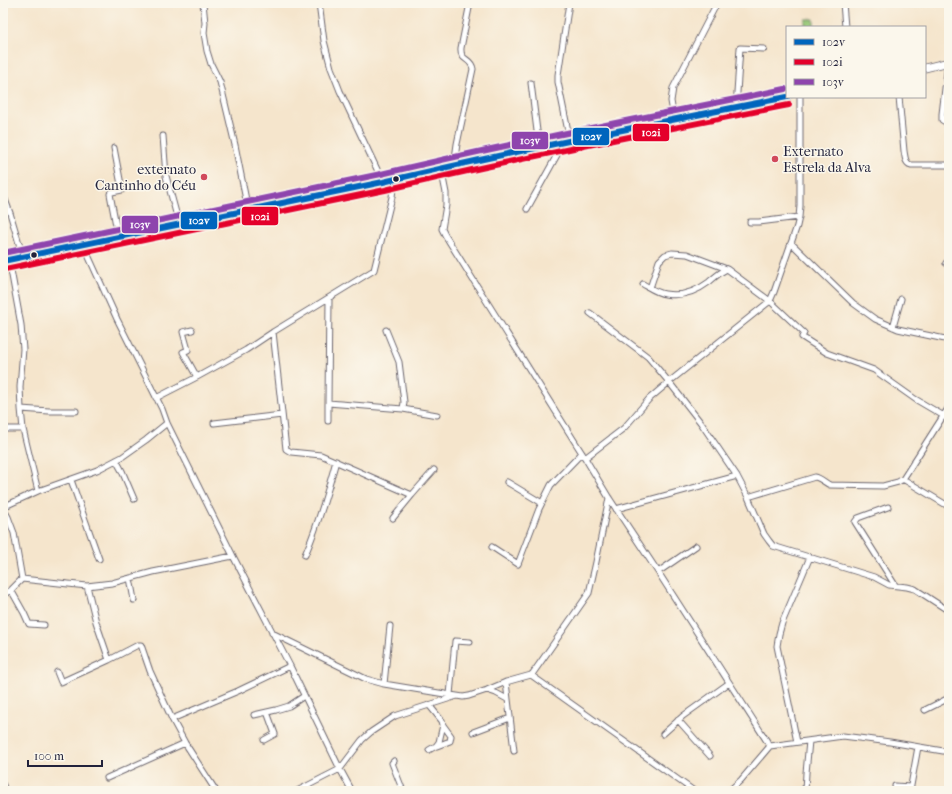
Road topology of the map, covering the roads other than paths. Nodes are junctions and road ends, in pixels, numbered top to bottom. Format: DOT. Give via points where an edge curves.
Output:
graph roads {
  1 [pos="203,3"];
  2 [pos="319,3"];
  3 [pos="470,3"];
  4 [pos="569,3"];
  5 [pos="717,3"];
  6 [pos="844,3"];
  7 [pos="845,26"];
  8 [pos="764,49"];
  9 [pos="948,63"];
  10 [pos="926,68"];
  11 [pos="531,83"];
  12 [pos="786,97"];
  13 [pos="800,98"];
  14 [pos="899,98"];
  15 [pos="736,107"];
  16 [pos="674,119"];
  17 [pos="949,124"];
  18 [pos="163,136"];
  19 [pos="570,141"];
  20 [pos="555,144"];
  21 [pos="539,147"];
  22 [pos="114,148"];
  23 [pos="454,165"];
  24 [pos="949,165"];
  25 [pos="441,168"];
  26 [pos="391,179"];
  27 [pos="383,182"];
  28 [pos="3,194"];
  29 [pos="248,210"];
  30 [pos="527,210"];
  31 [pos="799,217"];
  32 [pos="750,222"];
  33 [pos="179,224"];
  34 [pos="118,236"];
  35 [pos="791,243"];
  36 [pos="83,244"];
  37 [pos="23,257"];
  38 [pos="6,260"];
  39 [pos="727,269"];
  40 [pos="643,284"];
  41 [pos="650,288"];
  42 [pos="329,298"];
  43 [pos="901,299"];
  44 [pos="770,301"];
  45 [pos="590,313"];
  46 [pos="893,327"];
  47 [pos="192,330"];
  48 [pos="386,330"];
  49 [pos="273,332"];
  50 [pos="949,341"];
  51 [pos="197,377"];
  52 [pos="669,382"];
  53 [pos="156,398"];
  54 [pos="328,403"];
  55 [pos="949,407"];
  56 [pos="21,409"];
  57 [pos="403,409"];
  58 [pos="76,411"];
  59 [pos="282,415"];
  60 [pos="437,415"];
  61 [pos="946,417"];
  62 [pos="328,421"];
  63 [pos="167,423"];
  64 [pos="214,423"];
  65 [pos="3,429"];
  66 [pos="23,429"];
  67 [pos="584,455"];
  68 [pos="116,460"];
  69 [pos="336,461"];
  70 [pos="434,470"];
  71 [pos="737,476"];
  72 [pos="903,479"];
  73 [pos="71,480"];
  74 [pos="507,482"];
  75 [pos="38,491"];
  76 [pos="412,495"];
  77 [pos="748,497"];
  78 [pos="609,498"];
  79 [pos="134,499"];
  80 [pos="542,503"];
  81 [pos="948,506"];
  82 [pos="888,507"];
  83 [pos="3,508"];
  84 [pos="616,509"];
  85 [pos="393,518"];
  86 [pos="696,546"];
  87 [pos="492,547"];
  88 [pos="233,556"];
  89 [pos="306,556"];
  90 [pos="810,557"];
  91 [pos="99,559"];
  92 [pos="658,572"];
  93 [pos="130,578"];
  94 [pos="22,579"];
  95 [pos="895,585"];
  96 [pos="87,586"];
  97 [pos="10,590"];
  98 [pos="3,595"];
  99 [pos="134,600"];
  100 [pos="949,612"];
  101 [pos="44,624"];
  102 [pos="390,626"];
  103 [pos="272,633"];
  104 [pos="470,642"];
  105 [pos="109,660"];
  106 [pos="290,666"];
  107 [pos="57,672"];
  108 [pos="531,675"];
  109 [pos="506,682"];
  110 [pos="729,683"];
  111 [pos="384,684"];
  112 [pos="487,690"];
  113 [pos="450,695"];
  114 [pos="304,696"];
  115 [pos="458,696"];
  116 [pos="949,698"];
  117 [pos="507,699"];
  118 [pos="429,705"];
  119 [pos="925,710"];
  120 [pos="267,712"];
  121 [pos="254,715"];
  122 [pos="510,718"];
  123 [pos="172,720"];
  124 [pos="678,720"];
  125 [pos="443,724"];
  126 [pos="473,732"];
  127 [pos="663,734"];
  128 [pos="264,740"];
  129 [pos="809,741"];
  130 [pos="797,742"];
  131 [pos="185,743"];
  132 [pos="436,746"];
  133 [pos="770,746"];
  134 [pos="918,747"];
  135 [pos="429,750"];
  136 [pos="514,751"];
  137 [pos="949,752"];
  138 [pos="710,756"];
  139 [pos="394,761"];
  140 [pos="340,769"];
  141 [pos="107,778"];
  142 [pos="3,785"];
  143 [pos="895,786"];
  144 [pos="910,789"];
  145 [pos="5,791"];
  146 [pos="216,791"];
  147 [pos="297,791"];
  148 [pos="352,791"];
  149 [pos="403,791"];
  150 [pos="694,791"];
  151 [pos="729,791"];
  152 [pos="805,791"];
  1 -- 29 [label="street" via="207,51 220,82"];
  2 -- 27 [label="street" via="324,41 340,91"];
  3 -- 23 [label="street" via="460,53 471,63 473,69"];
  4 -- 19 [label="street" via="558,82"];
  5 -- 16 [label="street" via="673,88"];
  6 -- 7 [label="street"];
  8 -- 15 [label="street" via="740,48"];
  9 -- 10 [label="main road"];
  9 -- 17 [label="street" via="942,120"];
  11 -- 21 [label="street"];
  12 -- 15 [label="main road"];
  13 -- 31 [label="street"];
  14 -- 24 [label="street" via="907,162 911,165"];
  15 -- 16 [label="main road"];
  16 -- 19 [label="main road"];
  18 -- 33 [label="street" via="166,176"];
  19 -- 20 [label="main road"];
  20 -- 21 [label="main road"];
  20 -- 30 [label="street" via="557,155"];
  21 -- 23 [label="main road"];
  22 -- 34 [label="street" via="122,190 110,194"];
  23 -- 25 [label="main road"];
  25 -- 26 [label="main road"];
  25 -- 67 [label="street" via="446,193 442,229"];
  26 -- 27 [label="main road"];
  26 -- 42 [label="street" via="392,197 374,270"];
  27 -- 29 [label="main road"];
  28 -- 37 [label="street"];
  29 -- 33 [label="main road"];
  31 -- 32 [label="street"];
  31 -- 35 [label="street"];
  33 -- 34 [label="main road"];
  34 -- 36 [label="main road"];
  35 -- 44 [label="street"];
  35 -- 46 [label="street" via="853,303 875,319"];
  36 -- 37 [label="main road"];
  36 -- 53 [label="street"];
  37 -- 38 [label="main road"];
  38 -- 56 [label="street" via="21,325"];
  39 -- 41 [label="street" via="698,289 682,294 666,294"];
  39 -- 41 [label="street" via="687,254 672,252 659,261"];
  39 -- 44 [label="street"];
  40 -- 41 [label="street"];
  42 -- 49 [label="street"];
  42 -- 54 [label="street"];
  43 -- 46 [label="street"];
  44 -- 52 [label="street"];
  44 -- 61 [label="street" via="804,333 802,337 827,353 874,370"];
  45 -- 52 [label="street" via="645,354"];
  46 -- 50 [label="street"];
  47 -- 51 [label="street" via="183,332 188,350 183,352"];
  48 -- 57 [label="street" via="399,362"];
  49 -- 51 [label="street"];
  49 -- 59 [label="street"];
  51 -- 53 [label="street"];
  52 -- 67 [label="street" via="649,399 624,428"];
  52 -- 71 [label="street"];
  53 -- 63 [label="street"];
  54 -- 57 [label="street"];
  54 -- 62 [label="street"];
  55 -- 61 [label="street"];
  56 -- 58 [label="street"];
  56 -- 66 [label="street"];
  57 -- 60 [label="street"];
  59 -- 64 [label="street"];
  59 -- 69 [label="street" via="286,449 321,455"];
  61 -- 72 [label="street"];
  63 -- 68 [label="street"];
  63 -- 88 [label="street"];
  65 -- 66 [label="street"];
  66 -- 75 [label="street"];
  67 -- 78 [label="street"];
  67 -- 80 [label="street" via="551,484"];
  68 -- 73 [label="street"];
  68 -- 79 [label="street"];
  69 -- 76 [label="street"];
  69 -- 89 [label="street"];
  70 -- 76 [label="street"];
  71 -- 77 [label="street"];
  71 -- 84 [label="street"];
  72 -- 77 [label="street" via="882,486 830,485 815,477"];
  72 -- 81 [label="street"];
  73 -- 75 [label="street"];
  73 -- 91 [label="street"];
  74 -- 80 [label="street"];
  75 -- 83 [label="street"];
  76 -- 85 [label="street"];
  77 -- 90 [label="street" via="764,534 773,546"];
  78 -- 84 [label="street"];
  78 -- 108 [label="street" via="589,593"];
  80 -- 87 [label="street" via="518,564"];
  82 -- 95 [label="street" via="858,518 855,522"];
  83 -- 94 [label="street" via="14,533"];
  84 -- 92 [label="street"];
  86 -- 92 [label="street"];
  88 -- 93 [label="street"];
  88 -- 103 [label="street"];
  90 -- 95 [label="street"];
  90 -- 130 [label="street" via="777,640"];
  92 -- 110 [label="street"];
  93 -- 96 [label="street"];
  93 -- 99 [label="street"];
  94 -- 96 [label="street"];
  94 -- 97 [label="street"];
  95 -- 100 [label="street" via="915,589"];
  96 -- 105 [label="street"];
  97 -- 98 [label="street"];
  97 -- 101 [label="street" via="29,624"];
  102 -- 111 [label="street"];
  103 -- 106 [label="street"];
  103 -- 111 [label="street" via="366,679"];
  104 -- 113 [label="street" via="455,641"];
  105 -- 107 [label="street" via="61,682"];
  105 -- 123 [label="street" via="141,645"];
  106 -- 114 [label="street"];
  106 -- 123 [label="street"];
  108 -- 109 [label="street"];
  108 -- 150 [label="street"];
  109 -- 112 [label="street"];
  109 -- 117 [label="street"];
  110 -- 124 [label="street"];
  110 -- 133 [label="street"];
  111 -- 113 [label="street"];
  112 -- 115 [label="street" via="469,696"];
  112 -- 117 [label="street"];
  113 -- 115 [label="street"];
  114 -- 120 [label="street" via="289,706"];
  114 -- 140 [label="street"];
  115 -- 118 [label="street"];
  116 -- 119 [label="street"];
  117 -- 122 [label="street"];
  118 -- 125 [label="street"];
  118 -- 140 [label="street" via="395,716 371,732"];
  120 -- 121 [label="street"];
  120 -- 128 [label="street" via="275,734"];
  122 -- 126 [label="street"];
  122 -- 136 [label="street"];
  123 -- 131 [label="street"];
  124 -- 127 [label="street"];
  124 -- 138 [label="street"];
  125 -- 132 [label="street"];
  125 -- 132 [label="street" via="451,736 450,741"];
  129 -- 130 [label="street"];
  129 -- 134 [label="street" via="843,736"];
  129 -- 152 [label="street"];
  130 -- 133 [label="street"];
  131 -- 141 [label="street"];
  131 -- 146 [label="street"];
  132 -- 135 [label="street"];
  133 -- 151 [label="street"];
  134 -- 137 [label="street"];
  134 -- 144 [label="street"];
  139 -- 149 [label="street" via="392,763"];
  140 -- 147 [label="street"];
  140 -- 148 [label="street"];
  142 -- 145 [label="street"];
  143 -- 144 [label="street"];
}
